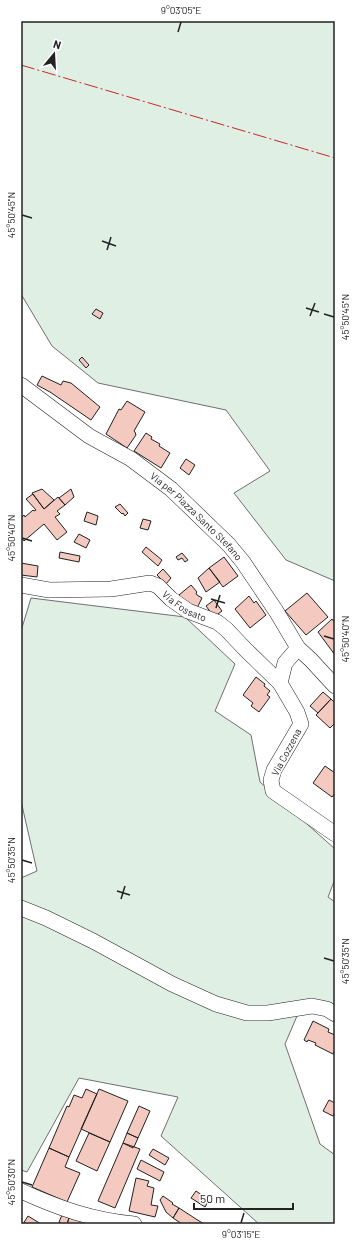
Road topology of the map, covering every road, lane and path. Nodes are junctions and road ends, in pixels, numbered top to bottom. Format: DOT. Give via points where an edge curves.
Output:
graph roads {
  1 [pos="21,385"];
  2 [pos="21,585"];
  3 [pos="298,648"];
  4 [pos="280,683"];
  5 [pos="335,686"];
  6 [pos="335,834"];
  7 [pos="21,908"];
  8 [pos="335,1014"];
  9 [pos="21,1191"];
  10 [pos="134,1224"];
  1 -- 3 [label="street, Via per Piazza Santo Stefano" via="89,436 131,459 176,494 243,562"];
  2 -- 4 [label="street, Via Fossato" via="49,590 111,589 150,582 188,611 217,622"];
  3 -- 4 [label="street" via="285,663"];
  3 -- 5 [label="street, Via per Piazza Santo Stefano"];
  4 -- 6 [label="street, Via Cozzena" via="301,724 274,770 271,780 273,791"];
  7 -- 8 [label="street" via="93,941 172,984 216,1004 247,1013 268,1013 312,1006 327,1009"];
  9 -- 10 [label="street" via="68,1211"];
}
